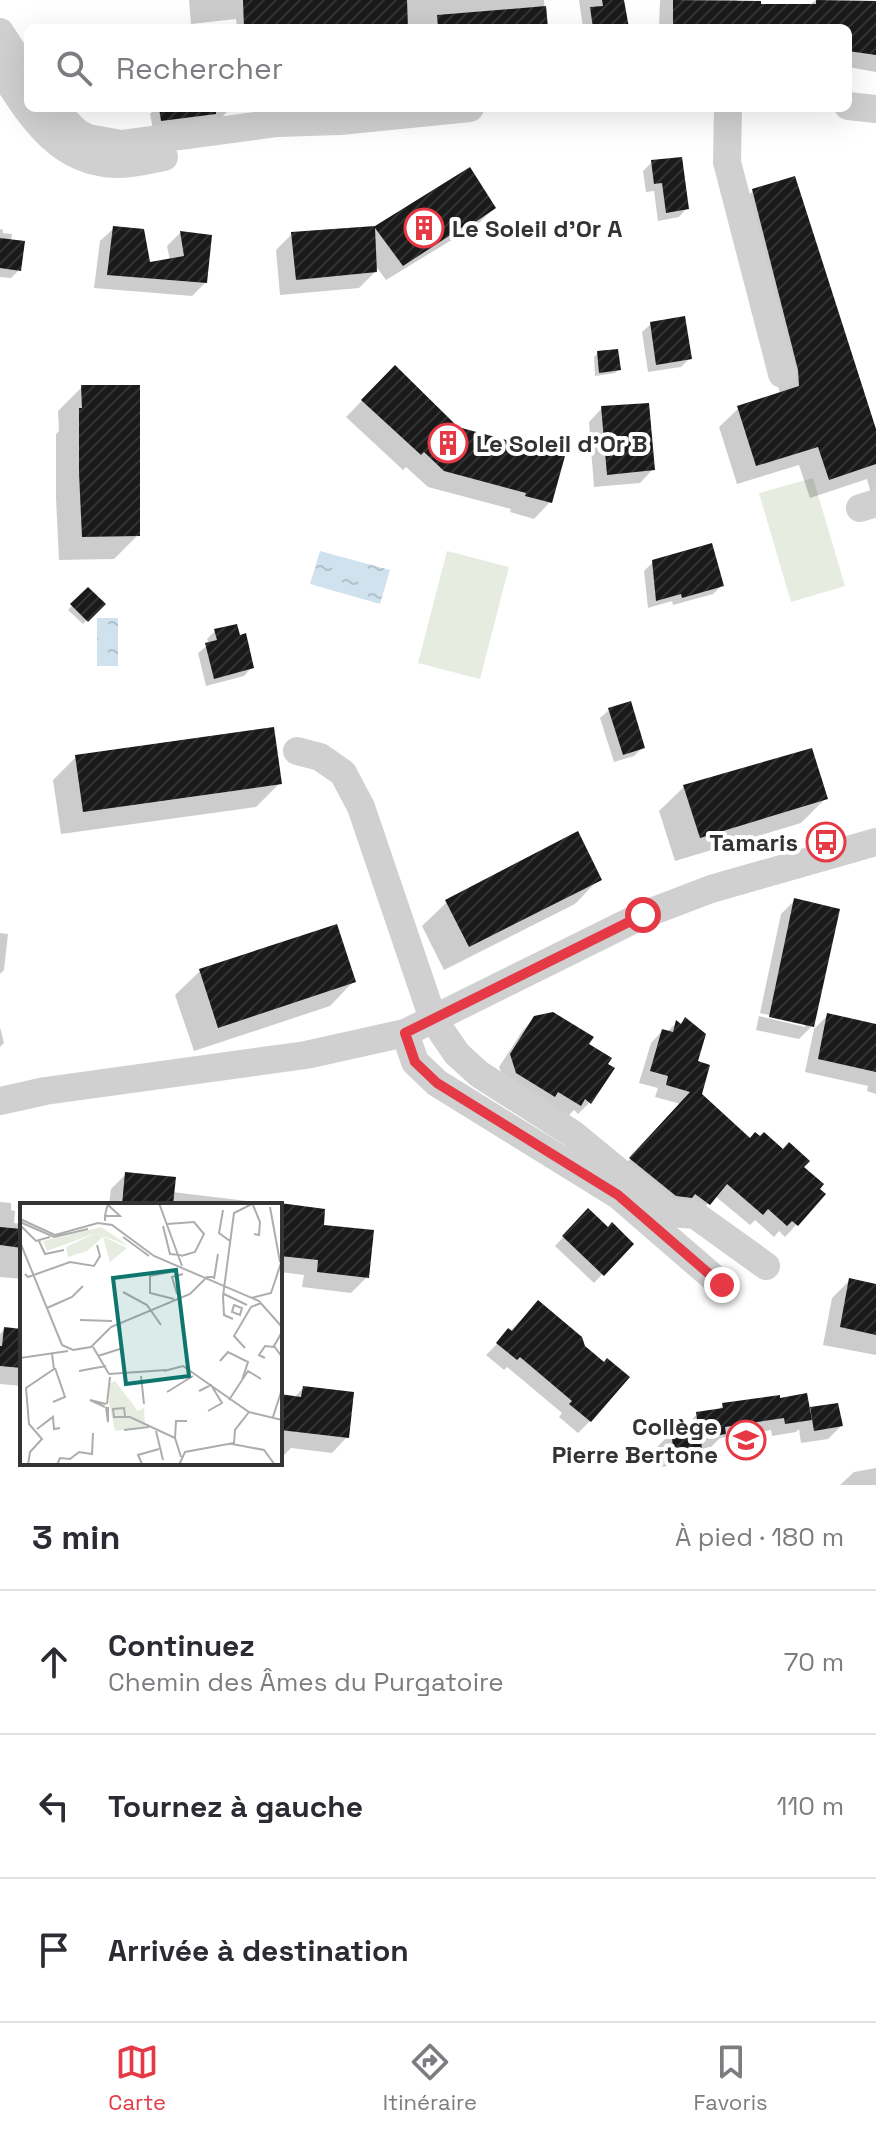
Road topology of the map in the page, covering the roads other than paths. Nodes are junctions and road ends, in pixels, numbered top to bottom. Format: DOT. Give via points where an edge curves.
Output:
graph roads {
  1 [pos="8,58"];
  2 [pos="24,91"];
  3 [pos="852,106"];
  4 [pos="876,109"];
  5 [pos="34,112"];
  6 [pos="56,112"];
  7 [pos="430,112"];
  8 [pos="728,112"];
  9 [pos="340,121"];
  10 [pos="782,374"];
  11 [pos="297,751"];
  12 [pos="876,842"];
  13 [pos="433,1019"];
  14 [pos="405,1033"];
  15 [pos="0,1101"];
  16 [pos="766,1266"];
  17 [pos="722,1285"];
  1 -- 2 [label="street"];
  3 -- 4 [label="street"];
  5 -- 9 [label="street" via="44,133 70,154 118,165 235,146"];
  6 -- 9 [label="street" via="88,138 121,144 277,123"];
  7 -- 9 [label="street"];
  8 -- 10 [label="street" via="727,162"];
  11 -- 13 [label="street" via="320,757 343,773 361,807"];
  12 -- 13 [label="street" via="711,889 643,915"];
  13 -- 14 [label="street"];
  13 -- 16 [label="street" via="457,1054 479,1074 573,1134 669,1213 695,1215"];
  14 -- 15 [label="street" via="306,1055"];
  14 -- 17 [label="street" via="415,1062 437,1083 618,1195"];
}
